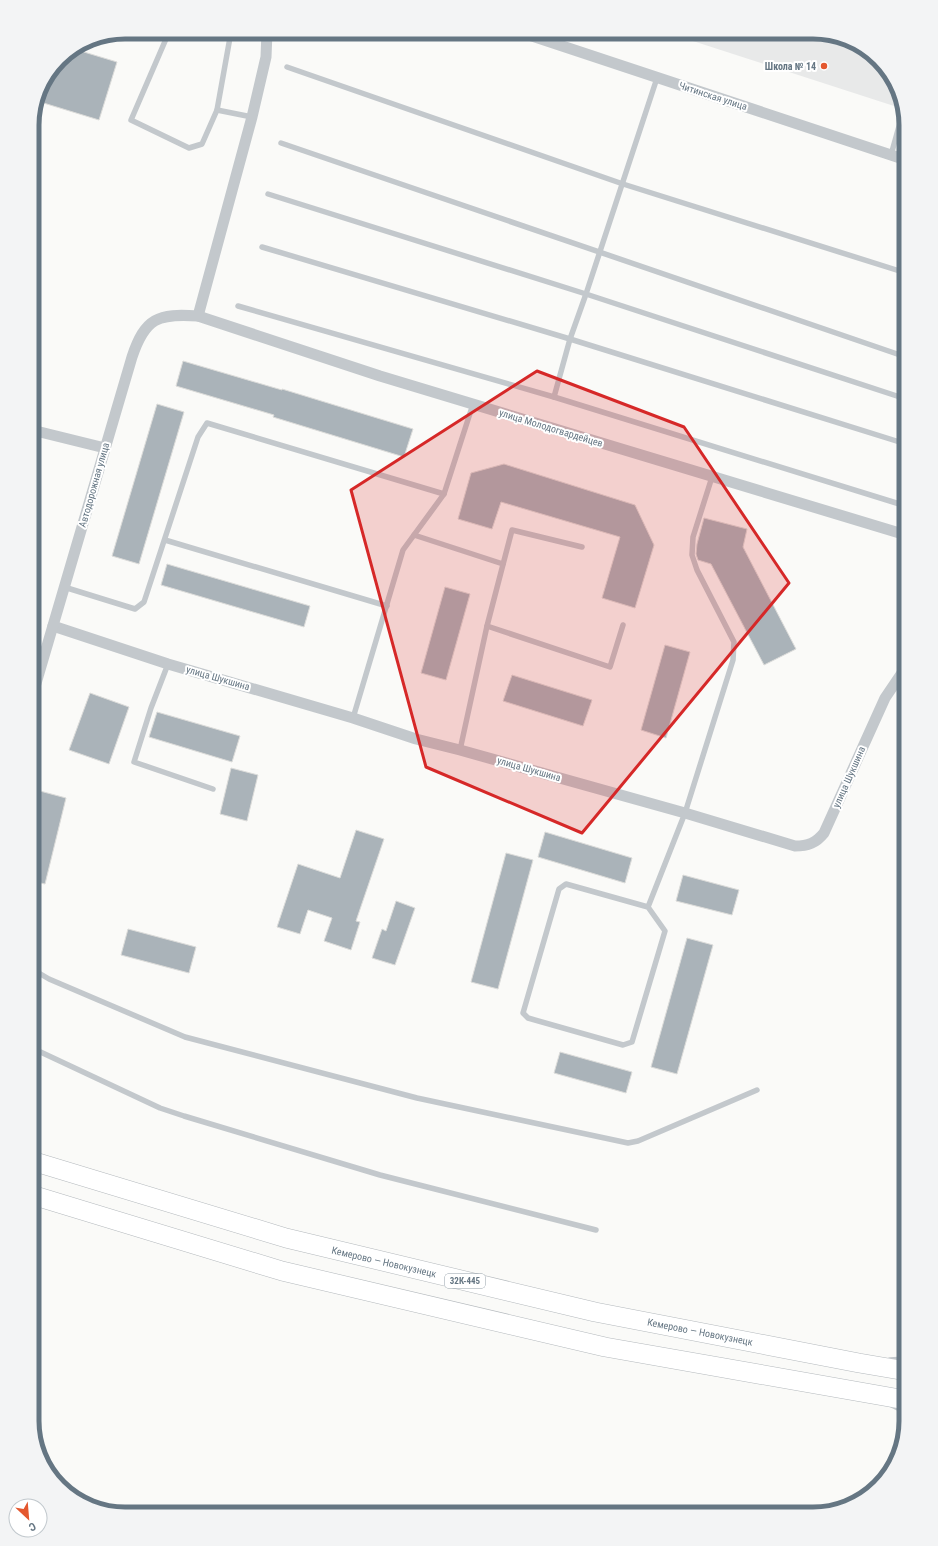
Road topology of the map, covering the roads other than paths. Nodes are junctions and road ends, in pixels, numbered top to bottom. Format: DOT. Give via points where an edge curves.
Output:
graph roads {
  1 [pos="165,39"];
  2 [pos="230,39"];
  3 [pos="267,39"];
  4 [pos="541,39"];
  5 [pos="287,67"];
  6 [pos="657,78"];
  7 [pos="217,110"];
  8 [pos="252,116"];
  9 [pos="899,126"];
  10 [pos="281,143"];
  11 [pos="891,155"];
  12 [pos="899,158"];
  13 [pos="623,184"];
  14 [pos="268,194"];
  15 [pos="262,248"];
  16 [pos="600,253"];
  17 [pos="899,271"];
  18 [pos="586,294"];
  19 [pos="238,306"];
  20 [pos="198,316"];
  21 [pos="570,339"];
  22 [pos="899,355"];
  23 [pos="899,397"];
  24 [pos="554,398"];
  25 [pos="473,404"];
  26 [pos="39,432"];
  27 [pos="899,442"];
  28 [pos="105,448"];
  29 [pos="712,477"];
  30 [pos="444,494"];
  31 [pos="899,504"];
  32 [pos="899,533"];
  33 [pos="414,535"];
  34 [pos="165,540"];
  35 [pos="582,548"];
  36 [pos="503,564"];
  37 [pos="64,587"];
  38 [pos="386,606"];
  39 [pos="623,625"];
  40 [pos="53,626"];
  41 [pos="487,626"];
  42 [pos="168,664"];
  43 [pos="39,673"];
  44 [pos="899,677"];
  45 [pos="353,718"];
  46 [pos="460,750"];
  47 [pos="213,789"];
  48 [pos="685,813"];
  49 [pos="648,907"];
  50 [pos="39,973"];
  51 [pos="39,1051"];
  52 [pos="757,1090"];
  53 [pos="39,1163"];
  54 [pos="39,1197"];
  55 [pos="596,1230"];
  56 [pos="899,1360"];
  57 [pos="859,1363"];
  58 [pos="899,1370"];
  59 [pos="864,1393"];
  60 [pos="899,1399"];
  61 [pos="899,1409"];
  1 -- 7 [label="lane" via="131,120 189,148 202,144"];
  2 -- 7 [label="lane"];
  3 -- 8 [label="street" via="266,57"];
  4 -- 6 [label="street, Читинская улица"];
  5 -- 13 [label="lane"];
  6 -- 11 [label="street, Читинская улица"];
  6 -- 13 [label="lane"];
  7 -- 8 [label="lane"];
  8 -- 20 [label="street"];
  9 -- 11 [label="lane"];
  10 -- 16 [label="lane"];
  11 -- 12 [label="street, Читинская улица"];
  13 -- 16 [label="lane"];
  13 -- 17 [label="lane"];
  14 -- 18 [label="lane"];
  15 -- 21 [label="lane"];
  16 -- 18 [label="lane"];
  16 -- 22 [label="lane"];
  18 -- 21 [label="lane"];
  18 -- 23 [label="lane"];
  19 -- 24 [label="lane"];
  20 -- 25 [label="street, улица Молодогвардейцев"];
  20 -- 28 [label="street, Автодорожная улица" via="163,317 144,329 139,337"];
  21 -- 24 [label="lane"];
  21 -- 27 [label="lane"];
  24 -- 31 [label="lane"];
  25 -- 29 [label="street, улица Молодогвардейцев"];
  25 -- 30 [label="lane"];
  26 -- 28 [label="street"];
  28 -- 37 [label="street, Автодорожная улица"];
  29 -- 32 [label="street, улица Молодогвардейцев"];
  29 -- 48 [label="lane" via="693,537 692,555 697,570 734,642 733,660"];
  30 -- 33 [label="lane"];
  30 -- 34 [label="lane" via="206,422 198,437"];
  33 -- 36 [label="lane"];
  33 -- 38 [label="lane" via="403,550"];
  34 -- 37 [label="lane" via="144,602 135,609"];
  34 -- 38 [label="lane"];
  35 -- 36 [label="lane" via="512,530"];
  36 -- 41 [label="lane"];
  37 -- 40 [label="street, Автодорожная улица"];
  38 -- 45 [label="lane"];
  39 -- 41 [label="lane" via="610,667"];
  40 -- 42 [label="street, улица Шукшина"];
  40 -- 43 [label="street, Автодорожная улица"];
  41 -- 46 [label="lane"];
  42 -- 45 [label="street, улица Шукшина"];
  42 -- 47 [label="lane" via="134,762"];
  44 -- 48 [label="street, улица Шукшина" via="885,698 824,833 818,841 805,846 795,846"];
  45 -- 46 [label="street, улица Шукшина" via="416,739"];
  46 -- 48 [label="street, улица Шукшина"];
  48 -- 49 [label="lane"];
  49 -- 49 [label="lane" via="566,884 559,889 523,1012 528,1018 623,1045 632,1042 666,931"];
  50 -- 52 [label="lane" via="185,1037 417,1098 628,1143"];
  51 -- 55 [label="lane" via="160,1108 184,1116 380,1175"];
  53 -- 57 [label="highway, Кемерово — Новокузнецк / 32К-445" via="286,1238 595,1312"];
  54 -- 59 [label="highway" via="282,1271 605,1347"];
  56 -- 57 [label="lane"];
  57 -- 58 [label="highway, Кемерово — Новокузнецк / 32К-445"];
  59 -- 60 [label="highway"];
  59 -- 61 [label="lane"];
}
